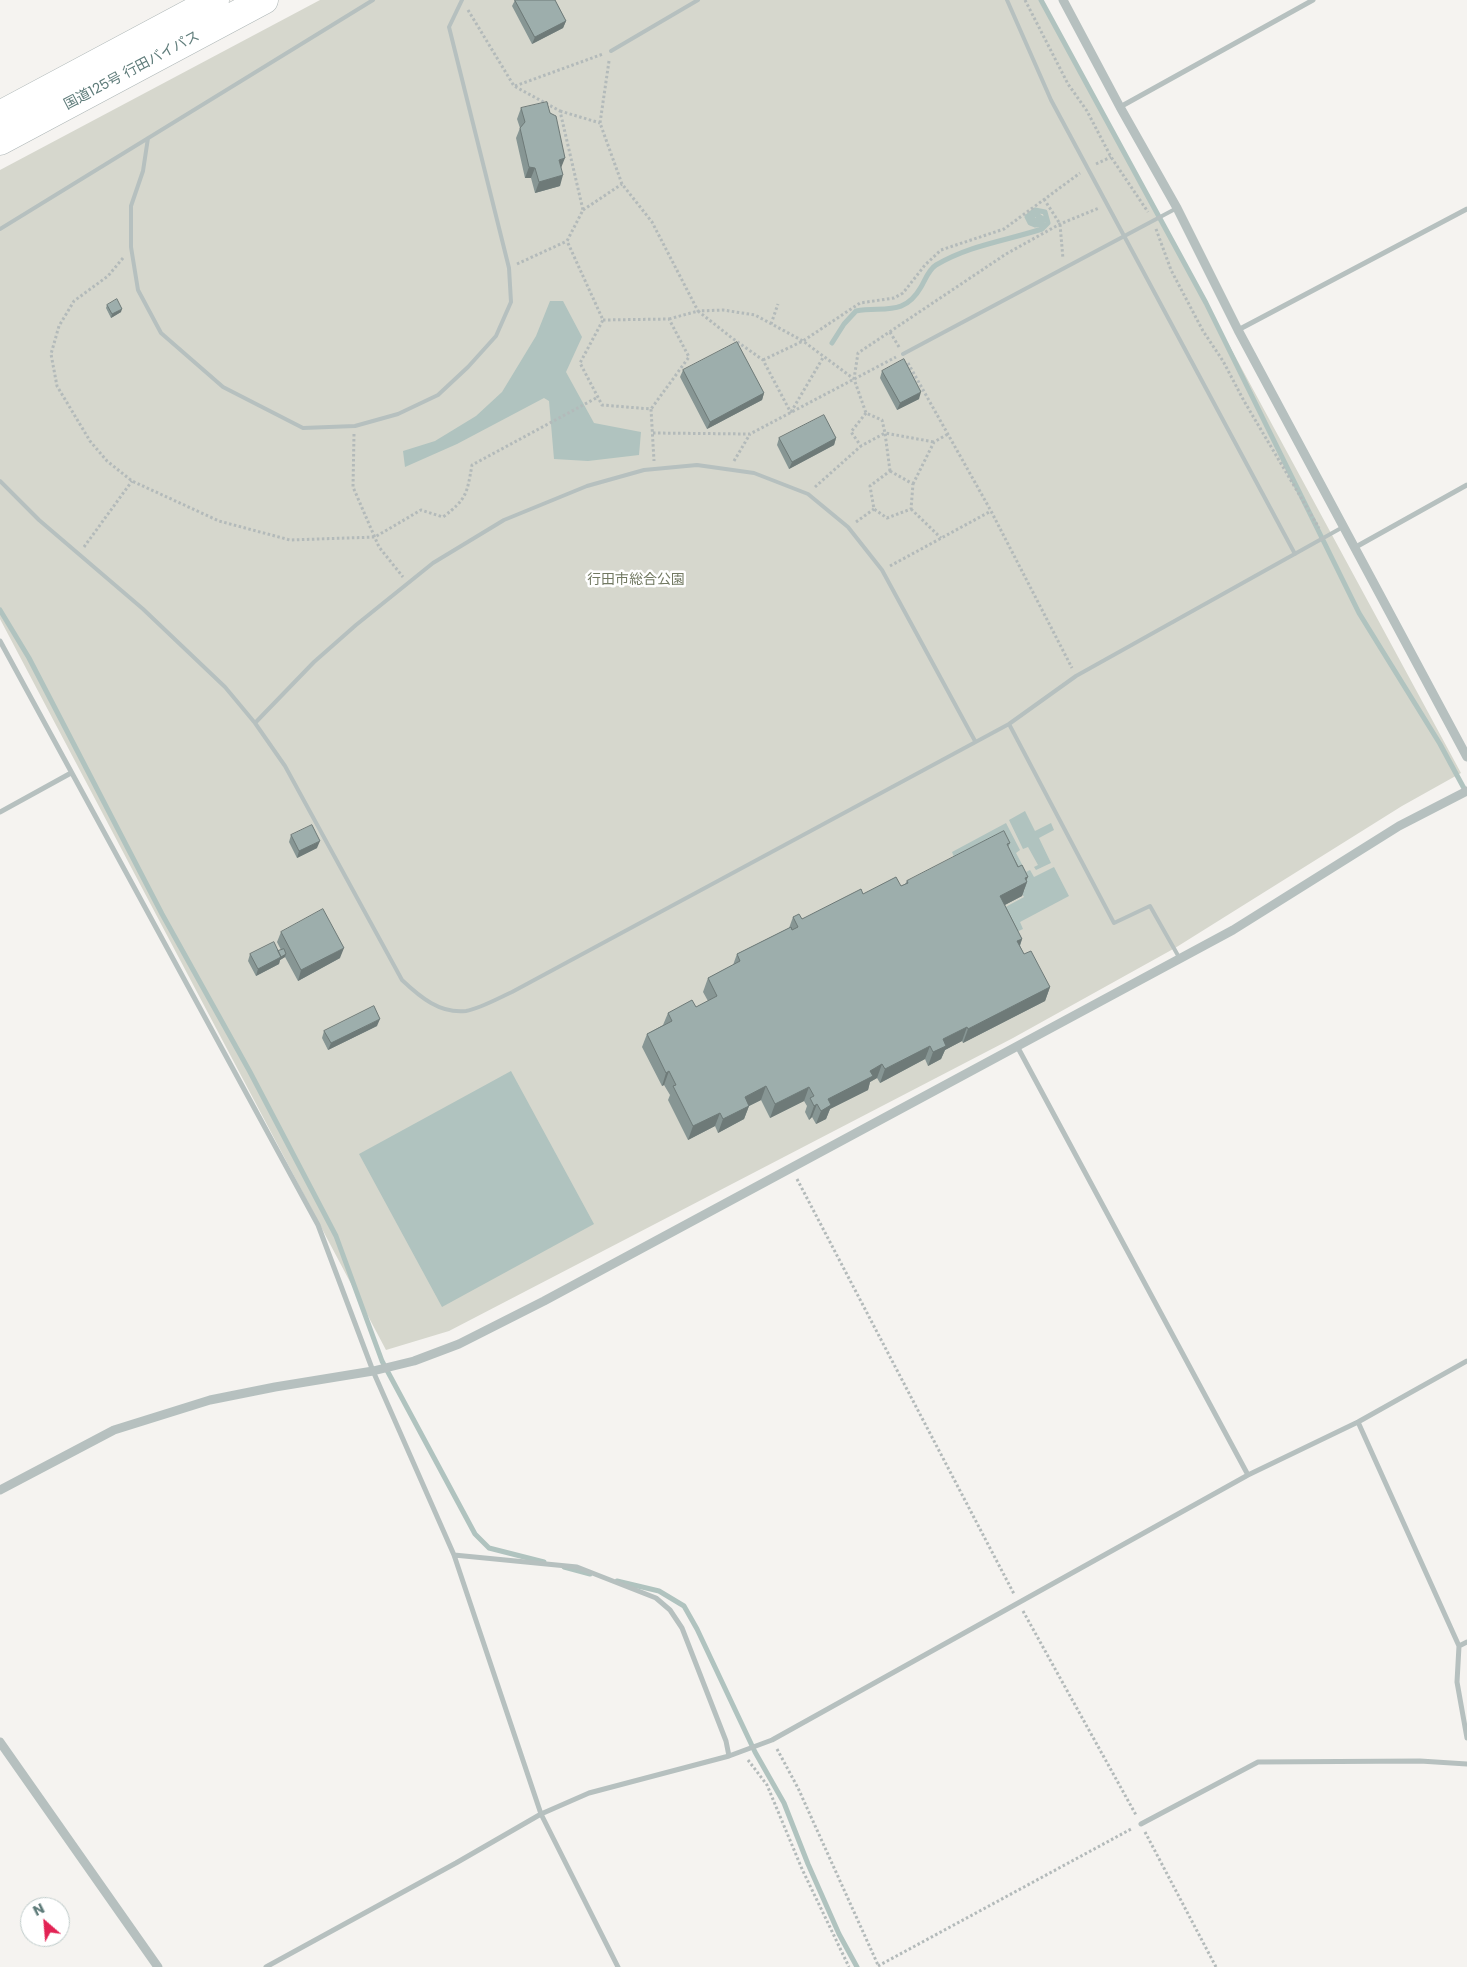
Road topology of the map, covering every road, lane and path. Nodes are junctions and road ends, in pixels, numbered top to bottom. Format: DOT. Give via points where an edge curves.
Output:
graph roads {
  1 [pos="215,0"];
  2 [pos="264,0"];
  3 [pos="373,0"];
  4 [pos="462,0"];
  5 [pos="698,0"];
  6 [pos="1007,0"];
  7 [pos="1025,0"];
  8 [pos="1063,0"];
  9 [pos="1313,0"];
  10 [pos="611,51"];
  11 [pos="514,86"];
  12 [pos="1120,107"];
  13 [pos="560,111"];
  14 [pos="0,115"];
  15 [pos="600,123"];
  16 [pos="148,138"];
  17 [pos="0,141"];
  18 [pos="1112,157"];
  19 [pos="1086,168"];
  20 [pos="622,184"];
  21 [pos="1044,199"];
  22 [pos="1106,205"];
  23 [pos="1177,208"];
  24 [pos="1467,209"];
  25 [pos="583,210"];
  26 [pos="1153,221"];
  27 [pos="1060,224"];
  28 [pos="0,229"];
  29 [pos="1123,236"];
  30 [pos="567,241"];
  31 [pos="131,247"];
  32 [pos="509,268"];
  33 [pos="1064,268"];
  34 [pos="778,304"];
  35 [pos="698,311"];
  36 [pos="669,319"];
  37 [pos="603,320"];
  38 [pos="771,324"];
  39 [pos="1238,330"];
  40 [pos="890,332"];
  41 [pos="803,341"];
  42 [pos="903,354"];
  43 [pos="824,356"];
  44 [pos="763,360"];
  45 [pos="854,379"];
  46 [pos="598,397"];
  47 [pos="651,409"];
  48 [pos="791,412"];
  49 [pos="866,413"];
  50 [pos="354,426"];
  51 [pos="653,433"];
  52 [pos="885,433"];
  53 [pos="750,434"];
  54 [pos="948,434"];
  55 [pos="934,442"];
  56 [pos="861,446"];
  57 [pos="654,469"];
  58 [pos="729,469"];
  59 [pos="890,471"];
  60 [pos="0,481"];
  61 [pos="132,481"];
  62 [pos="913,484"];
  63 [pos="1467,485"];
  64 [pos="808,494"];
  65 [pos="911,509"];
  66 [pos="874,510"];
  67 [pos="991,511"];
  68 [pos="848,527"];
  69 [pos="1343,527"];
  70 [pos="375,537"];
  71 [pos="941,538"];
  72 [pos="1324,538"];
  73 [pos="1354,548"];
  74 [pos="78,554"];
  75 [pos="1296,554"];
  76 [pos="882,570"];
  77 [pos="408,583"];
  78 [pos="0,641"];
  79 [pos="1076,676"];
  80 [pos="255,723"];
  81 [pos="1009,724"];
  82 [pos="974,741"];
  83 [pos="1467,757"];
  84 [pos="71,773"];
  85 [pos="1467,791"];
  86 [pos="0,812"];
  87 [pos="1180,959"];
  88 [pos="1017,1046"];
  89 [pos="791,1167"];
  90 [pos="1467,1361"];
  91 [pos="373,1371"];
  92 [pos="1358,1422"];
  93 [pos="1248,1475"];
  94 [pos="0,1490"];
  95 [pos="454,1555"];
  96 [pos="1019,1602"];
  97 [pos="1467,1642"];
  98 [pos="1459,1646"];
  99 [pos="1467,1738"];
  100 [pos="772,1740"];
  101 [pos="0,1742"];
  102 [pos="742,1752"];
  103 [pos="729,1756"];
  104 [pos="1467,1764"];
  105 [pos="541,1814"];
  106 [pos="1141,1824"];
  107 [pos="878,1966"];
  108 [pos="158,1967"];
  109 [pos="266,1967"];
  110 [pos="618,1967"];
  111 [pos="849,1967"];
  112 [pos="1216,1967"];
  1 -- 14 [label="highway, 国道125号 行田バイパス"];
  2 -- 17 [label="highway, 国道125号 行田バイパス"];
  3 -- 16 [label="lane"];
  4 -- 11 [label="path"];
  4 -- 32 [label="lane" via="449,27"];
  5 -- 10 [label="lane"];
  6 -- 19 [label="lane" via="1051,100"];
  7 -- 18 [label="path" via="1068,84"];
  8 -- 12 [label="street"];
  9 -- 12 [label="street"];
  10 -- 11 [label="path"];
  10 -- 15 [label="path"];
  11 -- 13 [label="path"];
  12 -- 23 [label="street"];
  13 -- 15 [label="path"];
  13 -- 25 [label="path"];
  15 -- 20 [label="path"];
  16 -- 28 [label="lane"];
  16 -- 31 [label="lane" via="143,171 131,206"];
  18 -- 19 [label="path"];
  18 -- 26 [label="path"];
  19 -- 21 [label="path"];
  19 -- 22 [label="lane"];
  20 -- 25 [label="path"];
  20 -- 35 [label="path" via="652,222"];
  21 -- 27 [label="path"];
  21 -- 41 [label="path" via="1004,229 941,250 894,298 860,303"];
  22 -- 27 [label="path"];
  22 -- 29 [label="lane"];
  23 -- 26 [label="lane"];
  23 -- 39 [label="street"];
  24 -- 39 [label="street"];
  25 -- 30 [label="path"];
  26 -- 29 [label="lane"];
  26 -- 72 [label="path" via="1170,270"];
  27 -- 33 [label="path"];
  27 -- 40 [label="path" via="1006,254"];
  29 -- 33 [label="lane"];
  29 -- 75 [label="lane"];
  30 -- 32 [label="path"];
  30 -- 37 [label="path"];
  31 -- 50 [label="lane" via="138,290 161,334 223,387 303,428"];
  31 -- 61 [label="path" via="108,276 74,301 58,326 51,354 57,386 72,414 107,461"];
  32 -- 50 [label="lane" via="511,302 496,336 468,367 438,395 398,414"];
  33 -- 42 [label="lane"];
  34 -- 38 [label="path"];
  35 -- 36 [label="path"];
  35 -- 38 [label="path" via="723,310 755,315"];
  35 -- 44 [label="path"];
  36 -- 37 [label="path"];
  36 -- 47 [label="path" via="689,357"];
  37 -- 46 [label="path" via="580,363"];
  38 -- 41 [label="path"];
  39 -- 69 [label="street"];
  40 -- 42 [label="path"];
  40 -- 45 [label="path" via="858,353"];
  41 -- 43 [label="path"];
  41 -- 44 [label="path"];
  42 -- 45 [label="path"];
  42 -- 54 [label="path"];
  43 -- 45 [label="path"];
  43 -- 48 [label="path"];
  44 -- 48 [label="path"];
  45 -- 48 [label="path"];
  45 -- 49 [label="path"];
  46 -- 47 [label="path" via="602,405"];
  46 -- 70 [label="path" via="472,465 467,494 458,506 443,516 421,510"];
  47 -- 51 [label="path"];
  48 -- 53 [label="path"];
  49 -- 52 [label="path" via="882,420"];
  49 -- 56 [label="path" via="851,432"];
  50 -- 70 [label="path" via="353,487"];
  51 -- 53 [label="path"];
  51 -- 57 [label="path"];
  52 -- 55 [label="path"];
  52 -- 56 [label="path"];
  52 -- 59 [label="path"];
  53 -- 58 [label="path"];
  54 -- 55 [label="path"];
  54 -- 67 [label="path"];
  55 -- 62 [label="path"];
  56 -- 64 [label="path"];
  57 -- 58 [label="lane" via="697,465"];
  57 -- 77 [label="lane" via="587,486 504,520 433,563"];
  58 -- 64 [label="lane" via="754,473"];
  59 -- 62 [label="path"];
  59 -- 66 [label="path" via="870,486"];
  60 -- 74 [label="lane"];
  61 -- 70 [label="path" via="219,521 290,540"];
  61 -- 74 [label="path"];
  62 -- 65 [label="path"];
  63 -- 73 [label="street"];
  64 -- 68 [label="lane"];
  65 -- 66 [label="path" via="887,518"];
  65 -- 71 [label="path"];
  66 -- 68 [label="path"];
  67 -- 71 [label="path"];
  67 -- 79 [label="path"];
  68 -- 76 [label="lane"];
  69 -- 72 [label="lane"];
  69 -- 73 [label="street"];
  70 -- 77 [label="path" via="379,547"];
  71 -- 76 [label="path"];
  72 -- 75 [label="lane"];
  73 -- 83 [label="street"];
  74 -- 80 [label="lane" via="143,609 225,687"];
  75 -- 79 [label="lane"];
  76 -- 82 [label="lane"];
  77 -- 80 [label="lane" via="314,662"];
  78 -- 84 [label="street"];
  79 -- 81 [label="lane"];
  80 -- 82 [label="lane" via="285,766 402,980 420,997 446,1010 467,1011 512,992"];
  81 -- 82 [label="lane"];
  81 -- 87 [label="lane" via="1114,923 1150,906"];
  84 -- 86 [label="street"];
  84 -- 91 [label="street" via="318,1225"];
  85 -- 87 [label="street" via="1399,826 1233,930"];
  87 -- 88 [label="street"];
  88 -- 89 [label="street"];
  88 -- 93 [label="street"];
  89 -- 91 [label="street" via="459,1344 414,1361"];
  89 -- 96 [label="path"];
  90 -- 92 [label="street"];
  91 -- 94 [label="street" via="210,1400 114,1430"];
  91 -- 95 [label="street"];
  92 -- 93 [label="street"];
  92 -- 98 [label="street"];
  93 -- 96 [label="street"];
  95 -- 103 [label="street" via="577,1567 656,1598 670,1610 682,1628"];
  95 -- 105 [label="street"];
  96 -- 100 [label="street"];
  96 -- 106 [label="path"];
  97 -- 98 [label="street"];
  98 -- 99 [label="street" via="1457,1682"];
  100 -- 102 [label="street"];
  100 -- 107 [label="path" via="798,1788"];
  101 -- 108 [label="street"];
  102 -- 103 [label="street"];
  102 -- 111 [label="path" via="767,1785 802,1869"];
  103 -- 105 [label="street" via="590,1793"];
  104 -- 106 [label="street" via="1420,1761 1258,1762"];
  105 -- 109 [label="street"];
  105 -- 110 [label="street"];
  106 -- 107 [label="path"];
  106 -- 112 [label="path"];
}
